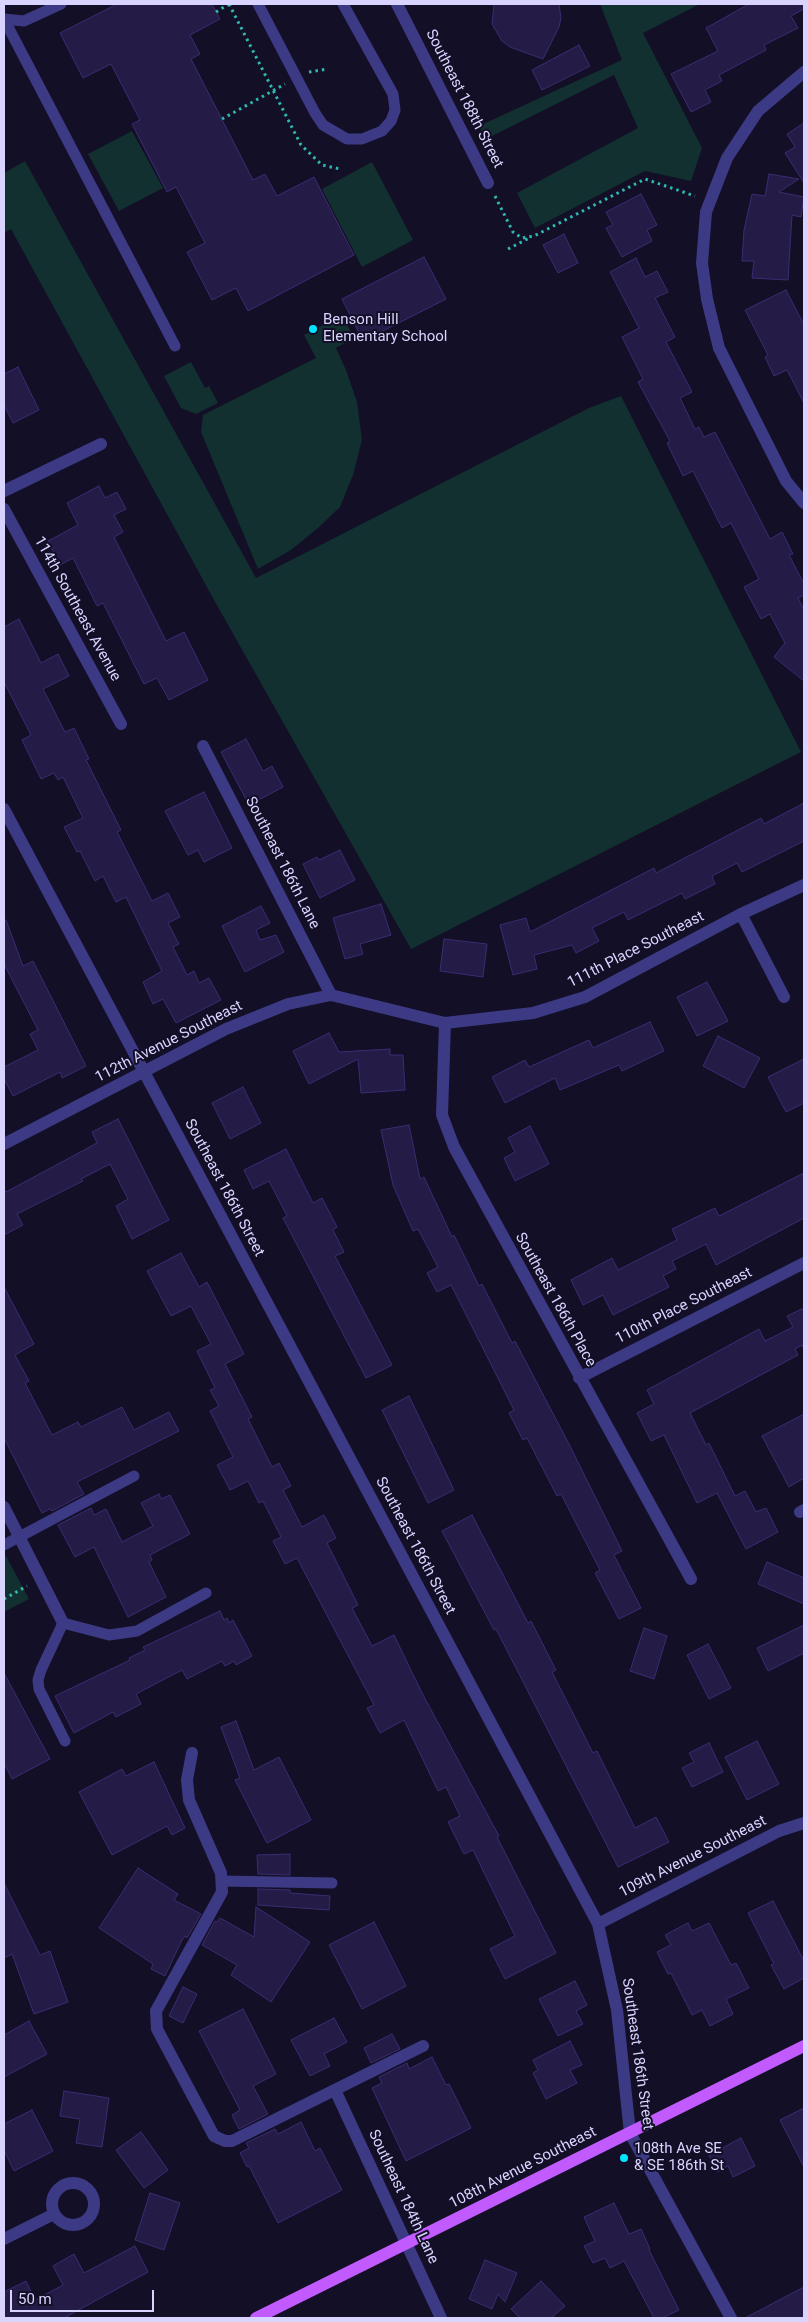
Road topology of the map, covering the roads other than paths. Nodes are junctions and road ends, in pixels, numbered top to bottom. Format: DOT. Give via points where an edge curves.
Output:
graph roads {
  1 [pos="61,4"];
  2 [pos="258,4"];
  3 [pos="343,4"];
  4 [pos="397,4"];
  5 [pos="4,19"];
  6 [pos="804,72"];
  7 [pos="488,182"];
  8 [pos="175,346"];
  9 [pos="101,444"];
  10 [pos="4,492"];
  11 [pos="804,503"];
  12 [pos="4,509"];
  13 [pos="121,724"];
  14 [pos="203,746"];
  15 [pos="4,809"];
  16 [pos="804,885"];
  17 [pos="741,914"];
  18 [pos="332,995"];
  19 [pos="784,997"];
  20 [pos="445,1022"];
  21 [pos="144,1072"];
  22 [pos="4,1144"];
  23 [pos="804,1263"];
  24 [pos="579,1378"];
  25 [pos="134,1476"];
  26 [pos="4,1508"];
  27 [pos="19,1537"];
  28 [pos="4,1545"];
  29 [pos="691,1579"];
  30 [pos="206,1593"];
  31 [pos="63,1623"];
  32 [pos="65,1741"];
  33 [pos="192,1753"];
  34 [pos="804,1823"];
  35 [pos="222,1881"];
  36 [pos="332,1883"];
  37 [pos="598,1924"];
  38 [pos="423,2046"];
  39 [pos="804,2046"];
  40 [pos="335,2090"];
  41 [pos="630,2132"];
  42 [pos="54,2214"];
  43 [pos="4,2239"];
  44 [pos="407,2244"];
  45 [pos="256,2318"];
  46 [pos="441,2318"];
  47 [pos="731,2318"];
  1 -- 5 [label="lane" via="24,21"];
  2 -- 3 [label="lane" via="319,119 337,135 362,139 382,131 391,121 395,110 393,94"];
  4 -- 7 [label="street, Southeast 188th Street"];
  5 -- 8 [label="lane"];
  6 -- 11 [label="street" via="758,111 727,158 708,207 702,263 719,348 786,481"];
  9 -- 10 [label="street"];
  12 -- 13 [label="street, 114th Southeast Avenue"];
  14 -- 18 [label="street, Southeast 186th Lane"];
  15 -- 21 [label="street, Southeast 186th Street"];
  16 -- 17 [label="street, 111th Place Southeast"];
  17 -- 19 [label="street"];
  17 -- 20 [label="street, 111th Place Southeast" via="584,997 533,1013"];
  18 -- 20 [label="street, 112th Avenue Southeast"];
  18 -- 21 [label="street, 112th Avenue Southeast" via="288,1004 226,1028"];
  20 -- 24 [label="street, Southeast 186th Place" via="442,1115 454,1147"];
  21 -- 22 [label="street, 112th Avenue Southeast"];
  21 -- 37 [label="street, Southeast 186th Street"];
  23 -- 24 [label="street, 110th Place Southeast"];
  24 -- 29 [label="street, Southeast 186th Place"];
  25 -- 27 [label="lane"];
  26 -- 27 [label="street"];
  27 -- 28 [label="lane"];
  27 -- 31 [label="street"];
  30 -- 31 [label="lane" via="137,1631 108,1635"];
  31 -- 32 [label="lane" via="38,1680 39,1689"];
  33 -- 35 [label="street" via="187,1780 189,1800"];
  34 -- 37 [label="street, 109th Avenue Southeast" via="779,1831"];
  35 -- 36 [label="lane"];
  35 -- 40 [label="street" via="222,1892 156,2011 157,2029 214,2136 232,2141"];
  37 -- 41 [label="street, Southeast 186th Street" via="617,2010"];
  38 -- 40 [label="street"];
  39 -- 41 [label="main road, 108th Avenue Southeast"];
  40 -- 44 [label="street, Southeast 184th Lane"];
  41 -- 44 [label="main road, 108th Avenue Southeast"];
  41 -- 47 [label="street, Southeast 186th Street"];
  42 -- 43 [label="street"];
  44 -- 45 [label="main road, 108th Avenue Southeast"];
  44 -- 46 [label="street, Southeast 184th Lane"];
}
